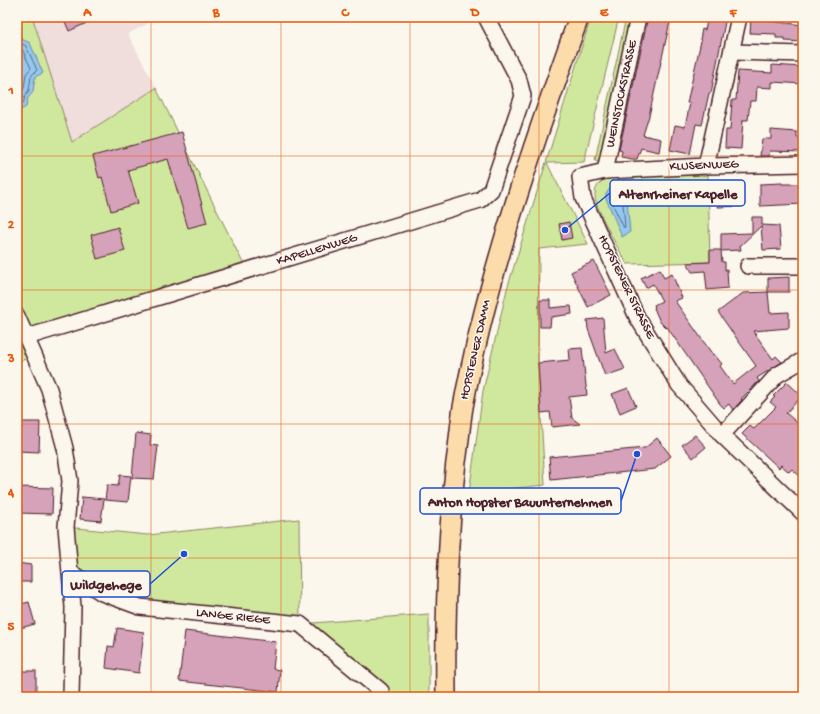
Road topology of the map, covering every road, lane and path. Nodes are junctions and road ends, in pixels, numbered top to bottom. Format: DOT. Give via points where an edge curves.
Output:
graph roads {
  1 [pos="486,17"];
  2 [pos="580,17"];
  3 [pos="638,17"];
  4 [pos="739,17"];
  5 [pos="732,52"];
  6 [pos="803,54"];
  7 [pos="803,164"];
  8 [pos="706,166"];
  9 [pos="605,171"];
  10 [pos="748,266"];
  11 [pos="803,266"];
  12 [pos="17,316"];
  13 [pos="27,337"];
  14 [pos="803,360"];
  15 [pos="722,435"];
  16 [pos="803,513"];
  17 [pos="70,572"];
  18 [pos="381,691"];
  19 [pos="71,697"];
  20 [pos="446,697"];
  1 -- 13 [label="street, KAPELLENWEG" via="519,80 523,96 491,190 480,200"];
  2 -- 20 [label="main road, HOPSTENER DAMM" via="509,220 483,313 463,408 450,515 445,614"];
  3 -- 9 [label="street, WEINSTOCKSTRASSE"];
  4 -- 5 [label="street"];
  5 -- 6 [label="street"];
  5 -- 8 [label="street"];
  7 -- 8 [label="street, KLUSENWEG"];
  8 -- 9 [label="street, KLUSENWEG"];
  9 -- 15 [label="street, HOPSTENER STRASSE" via="580,177 582,198 637,317 679,385"];
  10 -- 11 [label="street"];
  12 -- 13 [label="street"];
  13 -- 17 [label="street" via="49,389 65,448 70,481 66,526"];
  14 -- 15 [label="street" via="777,375"];
  15 -- 16 [label="street, HOPSTENER STRASSE"];
  17 -- 18 [label="street, LANGE RIEGE" via="102,593 140,607 300,624"];
  17 -- 19 [label="street" via="73,607"];
}
